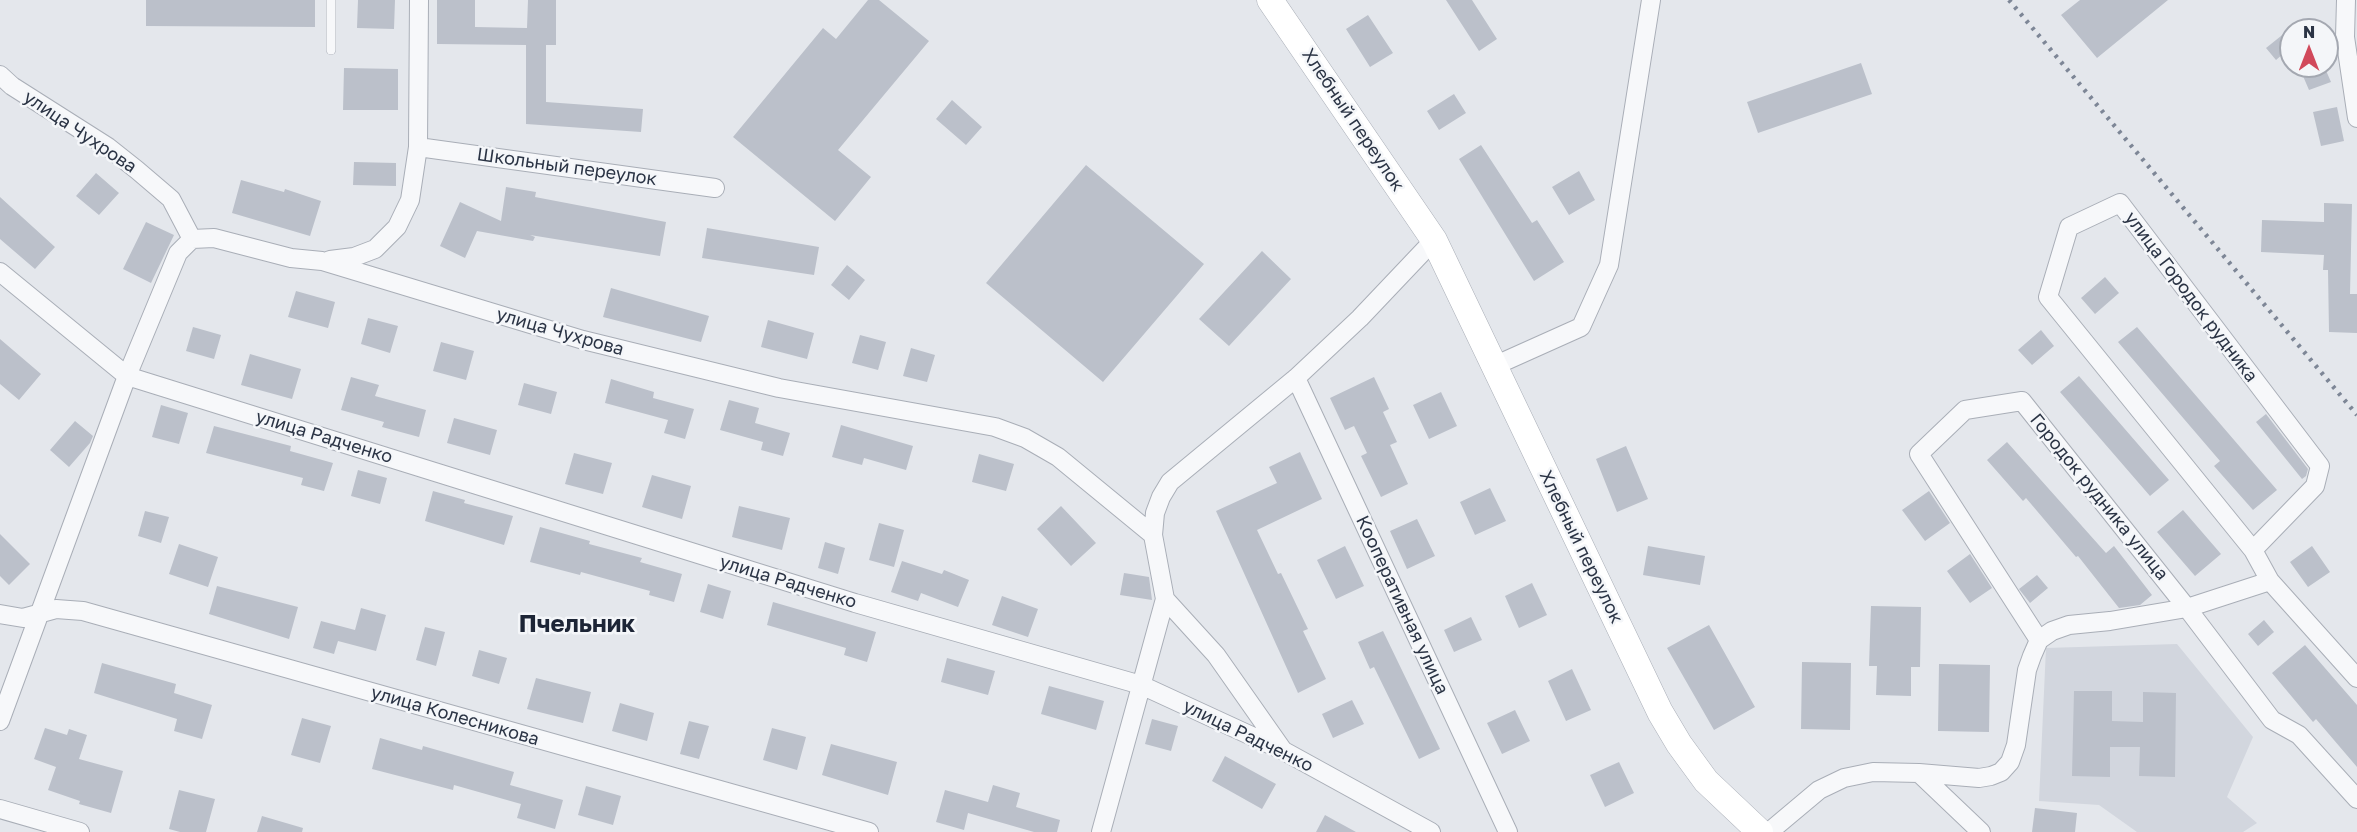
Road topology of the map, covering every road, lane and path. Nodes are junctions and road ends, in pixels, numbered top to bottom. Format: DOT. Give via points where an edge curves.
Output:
graph roads {
  1 [pos="331,0"];
  2 [pos="419,0"];
  3 [pos="1270,0"];
  4 [pos="1651,0"];
  5 [pos="2346,0"];
  6 [pos="332,50"];
  7 [pos="0,75"];
  8 [pos="2354,79"];
  9 [pos="2357,118"];
  10 [pos="418,147"];
  11 [pos="716,188"];
  12 [pos="192,239"];
  13 [pos="1434,240"];
  14 [pos="322,261"];
  15 [pos="0,273"];
  16 [pos="1494,366"];
  17 [pos="127,376"];
  18 [pos="1296,378"];
  19 [pos="1153,535"];
  20 [pos="2253,550"];
  21 [pos="2270,581"];
  22 [pos="1165,599"];
  23 [pos="2187,608"];
  24 [pos="41,613"];
  25 [pos="0,614"];
  26 [pos="2039,640"];
  27 [pos="2357,678"];
  28 [pos="1141,685"];
  29 [pos="0,721"];
  30 [pos="1282,750"];
  31 [pos="1919,773"];
  32 [pos="2357,799"];
  33 [pos="0,809"];
  34 [pos="80,832"];
  35 [pos="869,832"];
  36 [pos="1101,832"];
  37 [pos="1431,832"];
  38 [pos="1508,832"];
  39 [pos="1760,832"];
  40 [pos="1769,832"];
  41 [pos="1981,832"];
  1 -- 6 [label="lane"];
  2 -- 10 [label="street"];
  3 -- 13 [label="street, Хлебный переулок"];
  4 -- 16 [label="street" via="1610,265 1581,327"];
  5 -- 8 [label="street" via="2345,37"];
  7 -- 12 [label="street, улица Чухрова" via="137,170 171,200"];
  8 -- 9 [label="street"];
  10 -- 11 [label="street, Школьный переулок"];
  10 -- 14 [label="street" via="410,200 397,227 375,249 354,257"];
  12 -- 14 [label="street, улица Чухрова" via="214,238 291,258"];
  12 -- 17 [label="street" via="178,252"];
  13 -- 16 [label="street, Хлебный переулок"];
  13 -- 18 [label="street"];
  14 -- 19 [label="street, улица Чухрова" via="583,340 779,388 994,427 1058,457"];
  15 -- 17 [label="street"];
  16 -- 39 [label="street, Хлебный переулок" via="1660,712 1706,781"];
  17 -- 24 [label="street"];
  17 -- 28 [label="street, улица Радченко" via="855,603"];
  18 -- 19 [label="street" via="1170,482 1155,513"];
  18 -- 38 [label="street, Кооперативная улица"];
  19 -- 22 [label="street"];
  20 -- 20 [label="street, улица Городок рудника" via="2048,297 2069,227 2120,203 2320,466 2315,486"];
  20 -- 21 [label="street, улица Городок рудника"];
  21 -- 23 [label="street"];
  21 -- 27 [label="street, улица Городок рудника"];
  22 -- 28 [label="street"];
  22 -- 30 [label="street" via="1216,656"];
  23 -- 26 [label="street" via="2069,625"];
  23 -- 26 [label="street, Городок рудника улица" via="2022,401 1965,410 1919,454"];
  23 -- 32 [label="street" via="2272,720 2299,735"];
  24 -- 25 [label="street, улица Колесникова" via="23,618"];
  24 -- 29 [label="street"];
  24 -- 35 [label="street, улица Колесникова" via="56,609 83,611"];
  26 -- 31 [label="street" via="2027,670 2010,762 2001,771 1979,778"];
  28 -- 30 [label="street, улица Радченко"];
  28 -- 36 [label="street"];
  30 -- 37 [label="street, улица Радченко"];
  31 -- 40 [label="street" via="1873,772 1844,778 1819,790"];
  31 -- 41 [label="street"];
  33 -- 34 [label="street"];
}
